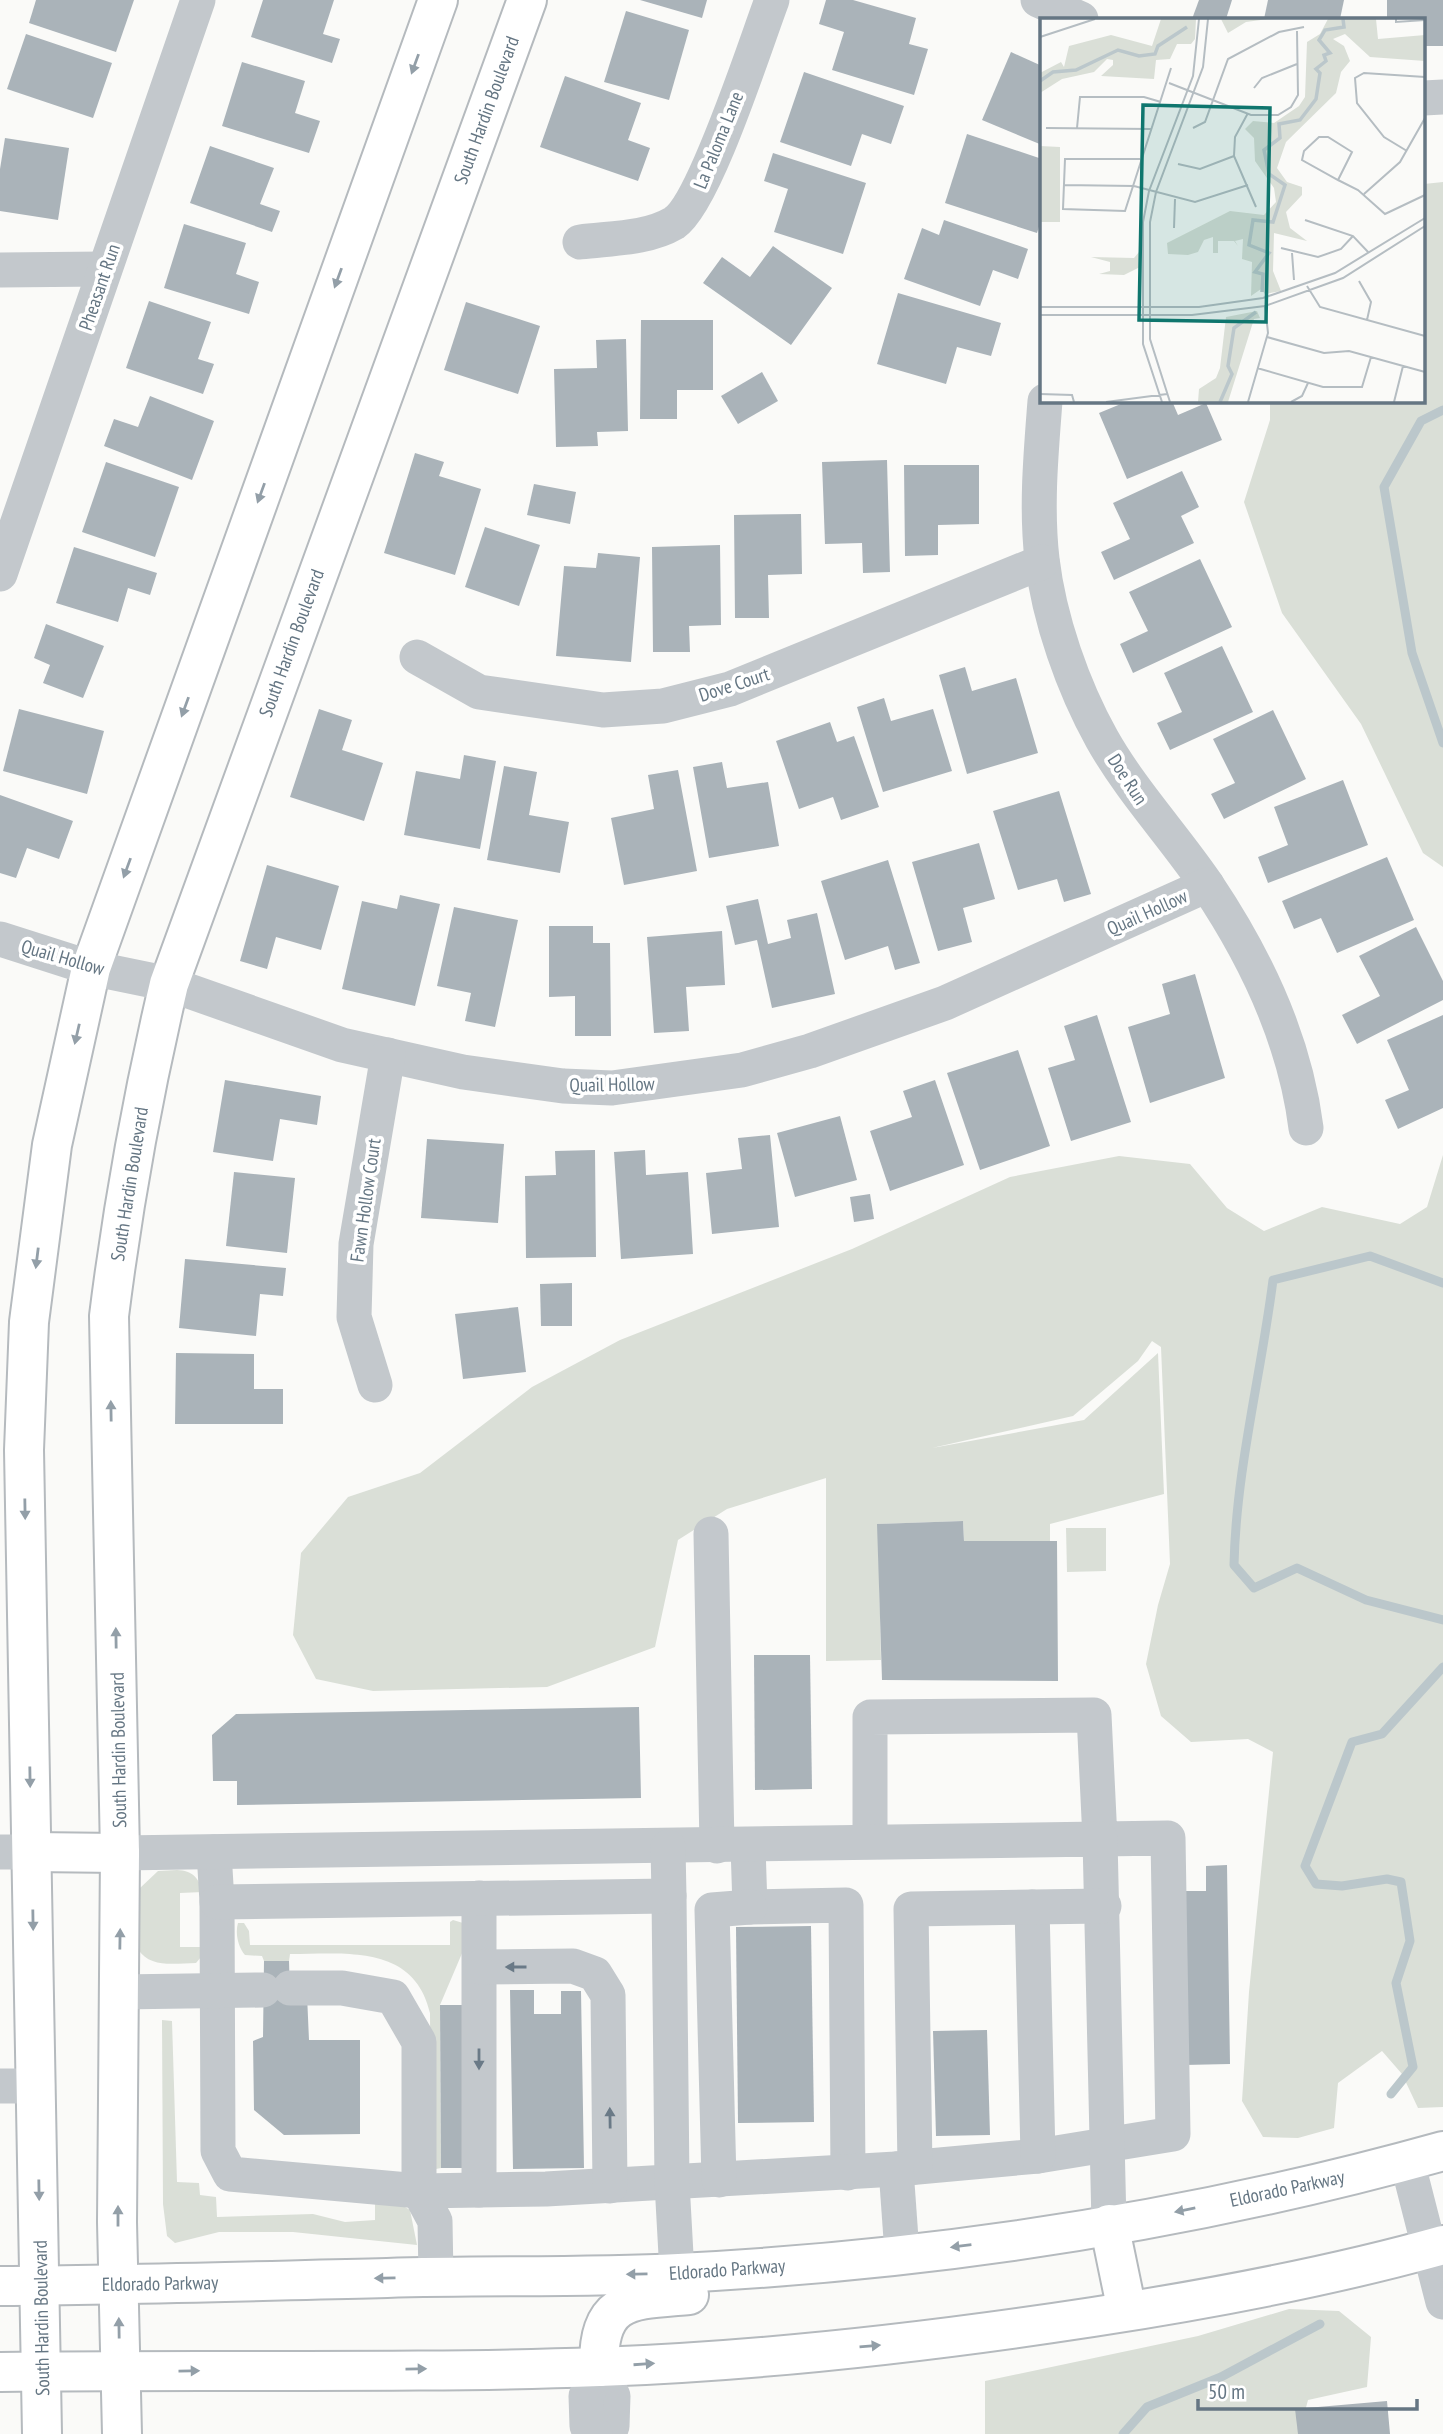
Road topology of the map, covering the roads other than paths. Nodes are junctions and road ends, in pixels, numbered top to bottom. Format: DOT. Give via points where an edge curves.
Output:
graph roads {
  1 [pos="198,0"];
  2 [pos="438,0"];
  3 [pos="527,0"];
  4 [pos="772,0"];
  5 [pos="1038,0"];
  6 [pos="1079,18"];
  7 [pos="580,242"];
  8 [pos="104,269"];
  9 [pos="0,270"];
  10 [pos="1045,402"];
  11 [pos="1042,562"];
  12 [pos="0,573"];
  13 [pos="417,657"];
  14 [pos="1207,885"];
  15 [pos="0,939"];
  16 [pos="92,968"];
  17 [pos="169,984"];
  18 [pos="388,1055"];
  19 [pos="1306,1128"];
  20 [pos="375,1385"];
  21 [pos="12,1447"];
  22 [pos="711,1534"];
  23 [pos="1100,1839"];
  24 [pos="870,1842"];
  25 [pos="732,1846"];
  26 [pos="668,1847"];
  27 [pos="16,1852"];
  28 [pos="214,1852"];
  29 [pos="120,1853"];
  30 [pos="668,1896"];
  31 [pos="479,1898"];
  32 [pos="217,1902"];
  33 [pos="1104,1906"];
  34 [pos="750,1907"];
  35 [pos="1032,1907"];
  36 [pos="480,1967"];
  37 [pos="217,1990"];
  38 [pos="119,1992"];
  39 [pos="18,2086"];
  40 [pos="1107,2147"];
  41 [pos="1443,2151"];
  42 [pos="1038,2156"];
  43 [pos="1407,2161"];
  44 [pos="905,2168"];
  45 [pos="848,2173"];
  46 [pos="719,2180"];
  47 [pos="672,2182"];
  48 [pos="610,2186"];
  49 [pos="479,2190"];
  50 [pos="419,2191"];
  51 [pos="1109,2224"];
  52 [pos="1436,2247"];
  53 [pos="902,2253"];
  54 [pos="797,2265"];
  55 [pos="677,2273"];
  56 [pos="436,2277"];
  57 [pos="118,2284"];
  58 [pos="0,2286"];
  59 [pos="41,2286"];
  60 [pos="1443,2302"];
  61 [pos="1127,2311"];
  62 [pos="599,2367"];
  63 [pos="41,2371"];
  64 [pos="0,2372"];
  65 [pos="120,2372"];
  66 [pos="42,2434"];
  67 [pos="122,2434"];
  68 [pos="597,2434"];
  1 -- 8 [label="street, Pheasant Run"];
  2 -- 16 [label="main road, South Hardin Boulevard, one-way"];
  3 -- 17 [label="main road, South Hardin Boulevard"];
  4 -- 7 [label="street, La Paloma Lane" via="705,179 689,207 676,221 655,232"];
  5 -- 6 [label="street"];
  8 -- 9 [label="street"];
  8 -- 12 [label="street, Pheasant Run"];
  10 -- 11 [label="street, Doe Run"];
  11 -- 13 [label="street, Dove Court" via="730,690 663,706 603,709 479,692"];
  11 -- 14 [label="street, Doe Run" via="1066,654 1101,738 1142,803"];
  14 -- 18 [label="street, Quail Hollow" via="945,1003 742,1070 612,1088 563,1086 463,1072"];
  14 -- 19 [label="street, Doe Run" via="1276,1011 1295,1062"];
  15 -- 16 [label="street, Quail Hollow"];
  16 -- 17 [label="street, Quail Hollow"];
  16 -- 21 [label="main road, South Hardin Boulevard, one-way" via="52,1145"];
  17 -- 18 [label="street, Quail Hollow" via="342,1045"];
  29 -- 17 [label="main road, South Hardin Boulevard, one-way" via="108,1316 144,1090"];
  18 -- 20 [label="street, Fawn Hollow Court" via="356,1244 354,1317"];
  21 -- 27 [label="main road, South Hardin Boulevard, one-way"];
  22 -- 25 [label="street"];
  23 -- 24 [label="street"];
  23 -- 24 [label="street" via="1094,1715 870,1717"];
  23 -- 33 [label="street"];
  23 -- 40 [label="street" via="1168,1838 1173,2134"];
  24 -- 25 [label="street"];
  25 -- 26 [label="street"];
  25 -- 34 [label="street"];
  26 -- 28 [label="street"];
  26 -- 30 [label="street"];
  27 -- 29 [label="main road"];
  27 -- 39 [label="main road, South Hardin Boulevard, one-way"];
  28 -- 29 [label="street"];
  28 -- 32 [label="street"];
  38 -- 29 [label="main road, South Hardin Boulevard, one-way"];
  30 -- 31 [label="street"];
  30 -- 47 [label="street"];
  31 -- 32 [label="street"];
  31 -- 36 [label="street"];
  32 -- 37 [label="street"];
  33 -- 35 [label="street"];
  33 -- 40 [label="street"];
  34 -- 45 [label="street" via="846,1905"];
  34 -- 46 [label="street" via="712,1909"];
  35 -- 42 [label="street"];
  35 -- 44 [label="street" via="911,1909"];
  48 -- 36 [label="street, one-way" via="608,1996 595,1974 573,1966"];
  36 -- 49 [label="street, one-way"];
  37 -- 38 [label="street"];
  37 -- 50 [label="street" via="218,2151 230,2174"];
  37 -- 50 [label="street" via="342,1987 393,1997 419,2042"];
  57 -- 38 [label="main road, South Hardin Boulevard, one-way"];
  39 -- 59 [label="main road, South Hardin Boulevard, one-way"];
  40 -- 42 [label="street"];
  40 -- 51 [label="street"];
  41 -- 43 [label="main road, Eldorado Parkway"];
  42 -- 44 [label="street"];
  43 -- 51 [label="main road, Eldorado Parkway, one-way"];
  43 -- 52 [label="street"];
  44 -- 45 [label="street"];
  44 -- 53 [label="street"];
  45 -- 46 [label="street"];
  46 -- 47 [label="street"];
  47 -- 48 [label="street"];
  47 -- 55 [label="street"];
  48 -- 49 [label="street"];
  49 -- 50 [label="street"];
  50 -- 56 [label="street" via="435,2221"];
  51 -- 53 [label="main road, Eldorado Parkway, one-way"];
  51 -- 61 [label="main road"];
  52 -- 60 [label="street"];
  52 -- 61 [label="main road"];
  53 -- 54 [label="main road, Eldorado Parkway"];
  54 -- 55 [label="main road, Eldorado Parkway"];
  54 -- 62 [label="main road" via="736,2291 628,2303 602,2328"];
  55 -- 56 [label="main road, Eldorado Parkway, one-way"];
  56 -- 57 [label="main road, Eldorado Parkway, one-way"];
  57 -- 59 [label="main road, Eldorado Parkway"];
  65 -- 57 [label="main road, South Hardin Boulevard, one-way"];
  58 -- 59 [label="main road, Eldorado Parkway"];
  59 -- 63 [label="main road, South Hardin Boulevard"];
  62 -- 61 [label="main road, one-way" via="934,2340"];
  65 -- 62 [label="main road, one-way"];
  62 -- 68 [label="street" via="586,2396 587,2426"];
  63 -- 64 [label="main road"];
  63 -- 65 [label="main road"];
  63 -- 66 [label="main road, South Hardin Boulevard"];
  65 -- 67 [label="main road, South Hardin Boulevard"];
}
